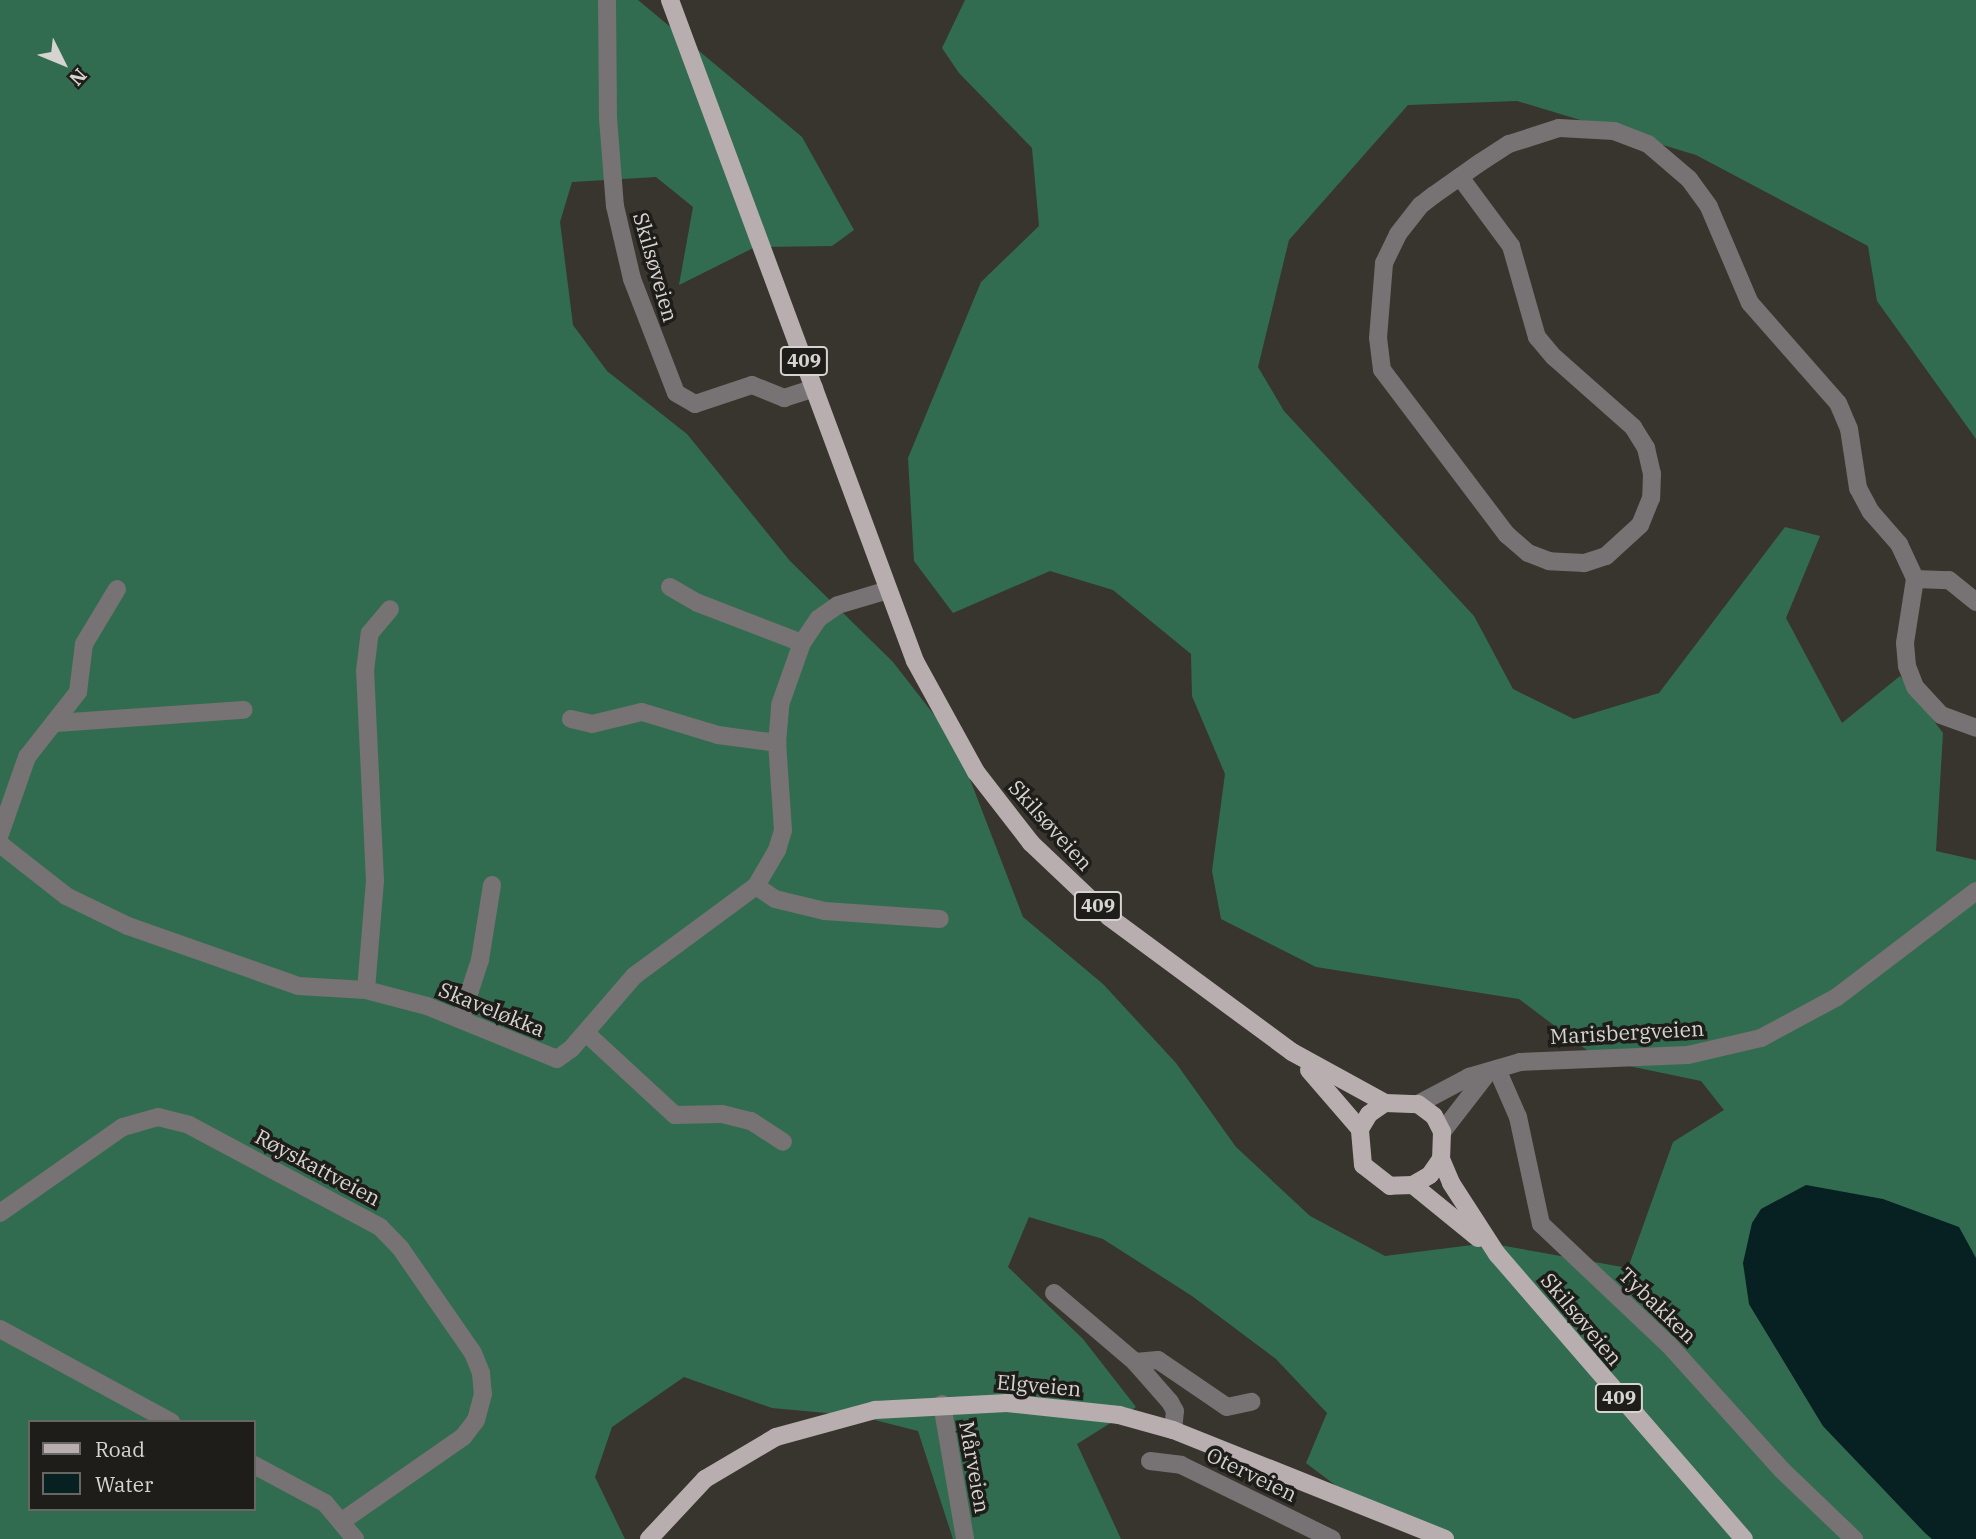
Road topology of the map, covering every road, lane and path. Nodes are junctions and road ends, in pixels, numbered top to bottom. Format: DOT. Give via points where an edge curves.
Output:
graph roads {
  1 [pos="607,0"];
  2 [pos="670,0"];
  3 [pos="1460,177"];
  4 [pos="814,388"];
  5 [pos="1914,579"];
  6 [pos="670,587"];
  7 [pos="117,589"];
  8 [pos="888,590"];
  9 [pos="1976,603"];
  10 [pos="390,609"];
  11 [pos="802,643"];
  12 [pos="244,710"];
  13 [pos="571,719"];
  14 [pos="56,723"];
  15 [pos="1976,728"];
  16 [pos="777,743"];
  17 [pos="0,834"];
  18 [pos="0,844"];
  19 [pos="492,885"];
  20 [pos="756,886"];
  21 [pos="1976,891"];
  22 [pos="940,919"];
  23 [pos="366,989"];
  24 [pos="461,1018"];
  25 [pos="586,1033"];
  26 [pos="1292,1052"];
  27 [pos="1492,1071"];
  28 [pos="1424,1101"];
  29 [pos="1385,1103"];
  30 [pos="1446,1126"];
  31 [pos="1360,1129"];
  32 [pos="783,1142"];
  33 [pos="1441,1159"];
  34 [pos="1413,1185"];
  35 [pos="0,1213"];
  36 [pos="1497,1254"];
  37 [pos="1054,1293"];
  38 [pos="0,1329"];
  39 [pos="1135,1362"];
  40 [pos="1251,1402"];
  41 [pos="942,1404"];
  42 [pos="167,1420"];
  43 [pos="1173,1430"];
  44 [pos="1150,1461"];
  45 [pos="256,1466"];
  46 [pos="342,1521"];
  47 [pos="1415,1533"];
  48 [pos="355,1539"];
  49 [pos="649,1539"];
  50 [pos="965,1539"];
  51 [pos="1332,1539"];
  52 [pos="1445,1539"];
  53 [pos="1744,1539"];
  54 [pos="1854,1539"];
  1 -- 4 [label="street, Skilsøveien" via="608,118 615,206 632,279 676,393 695,404 752,385 784,398"];
  2 -- 4 [label="main road, Skilsøveien / 409"];
  3 -- 3 [label="street" via="1409,219 1384,263 1378,338 1382,370 1517,545 1560,563 1584,563 1606,556 1629,539 1646,513 1653,485 1646,448 1633,427 1545,348 1528,316 1511,246"];
  3 -- 5 [label="street" via="1509,144 1559,128 1614,131 1665,156 1709,207 1750,303 1838,403 1849,429 1858,488 1871,512 1899,544"];
  4 -- 8 [label="main road, Skilsøveien / 409"];
  5 -- 9 [label="street" via="1948,580"];
  5 -- 15 [label="street" via="1905,643 1915,687 1941,715"];
  6 -- 11 [label="street" via="698,603"];
  7 -- 14 [label="street" via="84,644 78,692"];
  8 -- 11 [label="street, Skaveløkka" via="838,605 818,619"];
  8 -- 26 [label="main road, Skilsøveien / 409" via="944,720 976,772 1031,843 1109,917"];
  10 -- 23 [label="street" via="370,633 365,671 375,881"];
  11 -- 16 [label="street, Skaveløkka" via="786,683"];
  12 -- 14 [label="street"];
  13 -- 16 [label="street" via="592,724 642,712 718,735"];
  14 -- 17 [label="street" via="27,757"];
  16 -- 20 [label="street, Skaveløkka" via="783,830"];
  18 -- 23 [label="street, Skaveløkka" via="66,896 128,926 298,986"];
  19 -- 24 [label="street" via="478,972"];
  20 -- 22 [label="street" via="775,899 825,911"];
  20 -- 25 [label="street, Skaveløkka" via="634,976"];
  21 -- 27 [label="street, Marisbergveien" via="1837,998 1761,1038 1688,1055 1550,1058"];
  23 -- 24 [label="street, Skaveløkka"];
  24 -- 25 [label="street, Skaveløkka" via="557,1059"];
  25 -- 32 [label="street" via="675,1115 722,1114 751,1121"];
  26 -- 29 [label="main road, Skilsøveien / 409"];
  26 -- 31 [label="main road, Skilsøveien / 409"];
  27 -- 28 [label="street, Marisbergveien" via="1469,1077"];
  27 -- 30 [label="street"];
  27 -- 54 [label="street, Tybakken" via="1518,1117 1541,1224 1669,1345 1782,1470"];
  28 -- 29 [label="main road, Skilsøveien / 409"];
  28 -- 30 [label="main road"];
  29 -- 31 [label="main road" via="1369,1114"];
  30 -- 33 [label="main road, Skilsøveien / 409"];
  31 -- 34 [label="main road, Skilsøveien / 409" via="1358,1153 1368,1173 1390,1186"];
  33 -- 34 [label="main road" via="1430,1175"];
  33 -- 36 [label="main road, Skilsøveien / 409" via="1451,1183"];
  34 -- 36 [label="main road, Skilsøveien / 409" via="1432,1196"];
  35 -- 46 [label="street, Røyskattveien" via="123,1127 158,1117 189,1125 380,1227 401,1249 473,1353 483,1394 476,1420 463,1437"];
  36 -- 53 [label="main road, Skilsøveien / 409"];
  37 -- 39 [label="street"];
  38 -- 42 [label="street"];
  39 -- 40 [label="street" via="1158,1360 1227,1407"];
  39 -- 43 [label="street" via="1170,1402 1177,1422"];
  41 -- 43 [label="main road, Elgveien" via="1040,1405 1119,1415"];
  41 -- 49 [label="main road, Elgveien" via="875,1409 776,1437 705,1479"];
  41 -- 50 [label="street, Mårveien"];
  43 -- 47 [label="main road, Elgveien"];
  44 -- 51 [label="street, Oterveien" via="1181,1465"];
  45 -- 46 [label="street" via="325,1503"];
  46 -- 48 [label="street"];
  47 -- 52 [label="main road, Elgveien"];
}
